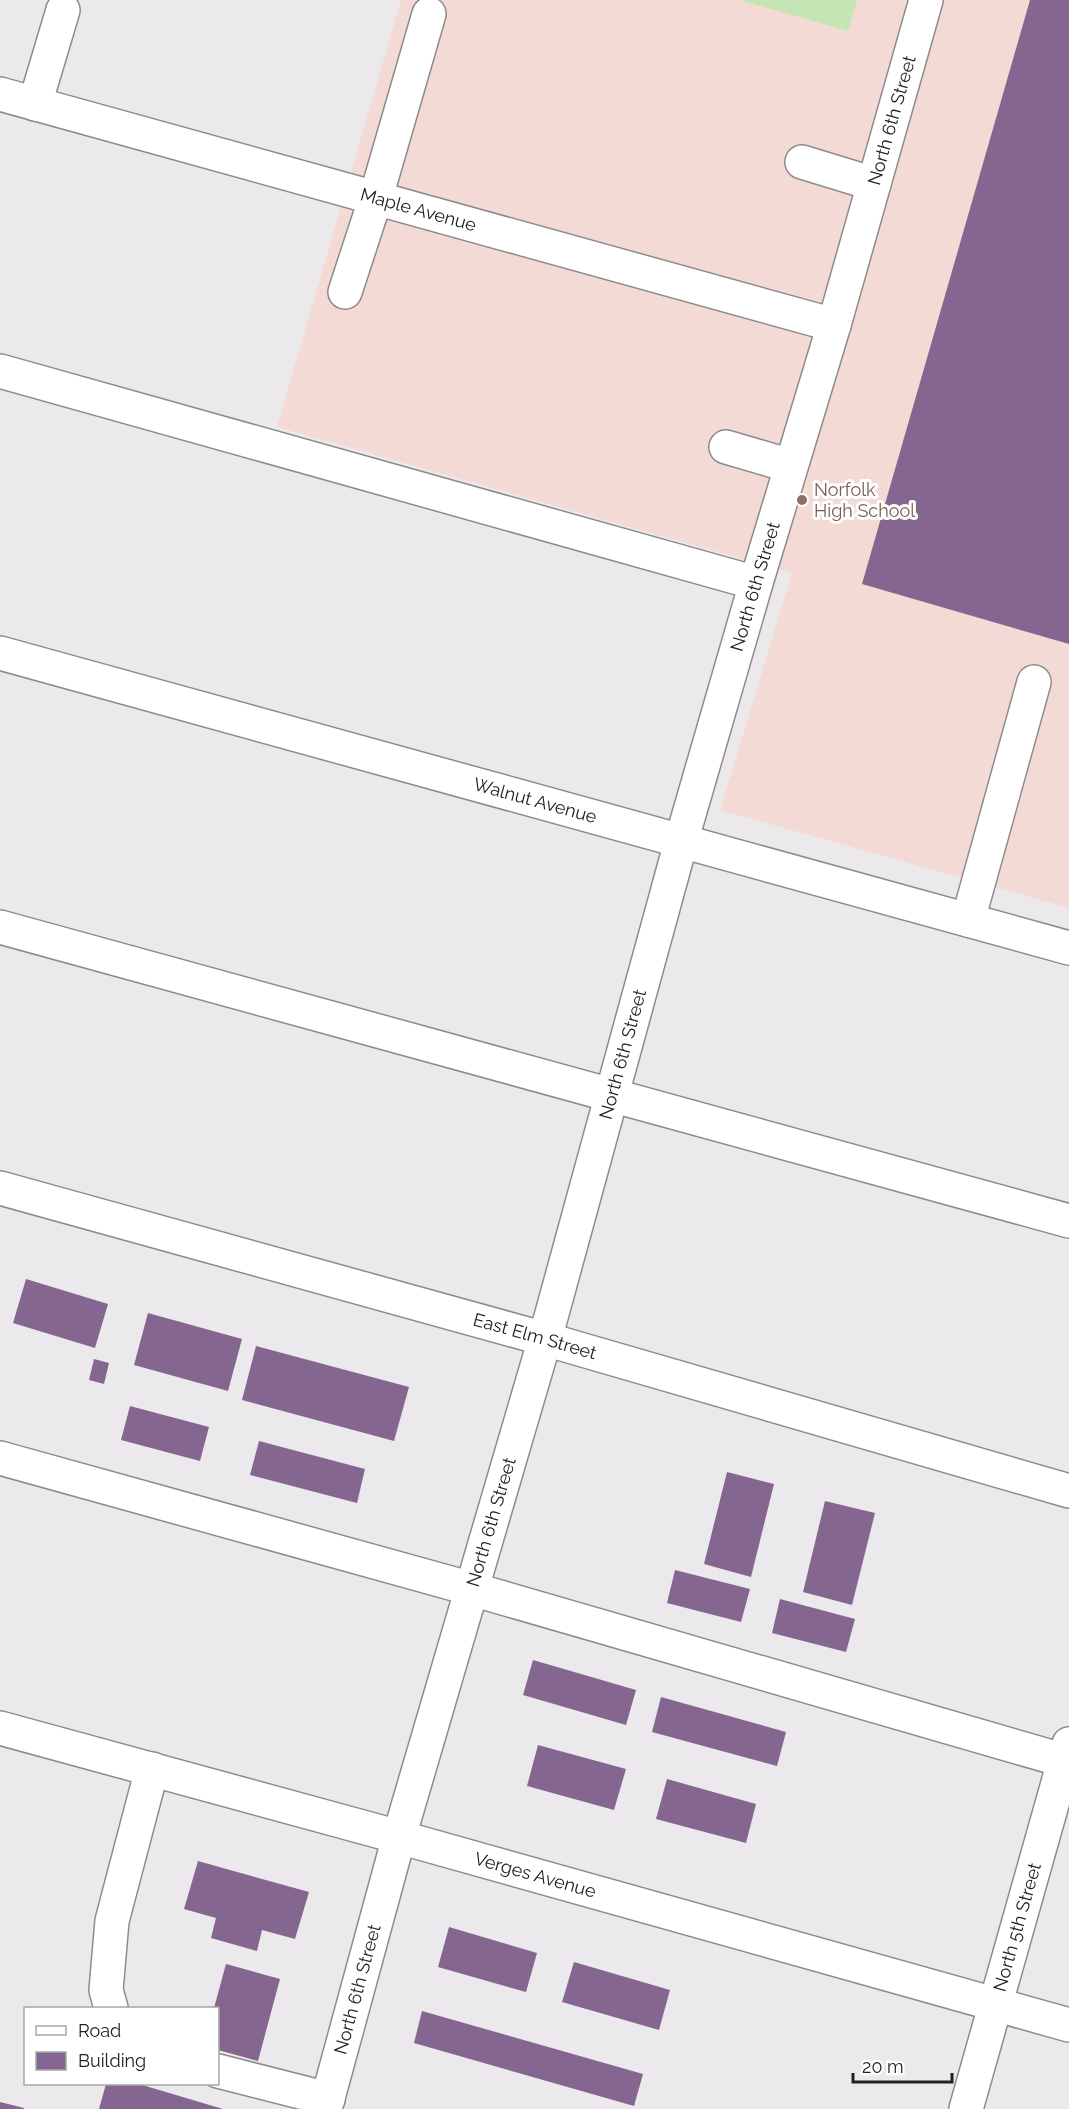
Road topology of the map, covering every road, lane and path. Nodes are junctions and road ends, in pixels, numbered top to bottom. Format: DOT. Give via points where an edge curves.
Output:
graph roads {
  1 [pos="926,0"];
  2 [pos="63,10"];
  3 [pos="429,14"];
  4 [pos="0,94"];
  5 [pos="35,104"];
  6 [pos="802,162"];
  7 [pos="874,184"];
  8 [pos="376,197"];
  9 [pos="345,291"];
  10 [pos="834,325"];
  11 [pos="0,371"];
  12 [pos="726,447"];
  13 [pos="790,466"];
  14 [pos="756,582"];
  15 [pos="0,653"];
  16 [pos="1034,682"];
  17 [pos="681,842"];
  18 [pos="968,920"];
  19 [pos="0,927"];
  20 [pos="1069,948"];
  21 [pos="612,1095"];
  22 [pos="0,1188"];
  23 [pos="1069,1221"];
  24 [pos="545,1339"];
  25 [pos="0,1458"];
  26 [pos="1069,1491"];
  27 [pos="472,1589"];
  28 [pos="0,1728"];
  29 [pos="1067,1756"];
  30 [pos="152,1769"];
  31 [pos="399,1837"];
  32 [pos="995,2005"];
  33 [pos="111,2007"];
  34 [pos="1069,2025"];
  35 [pos="219,2071"];
  36 [pos="327,2104"];
  37 [pos="966,2109"];
  1 -- 7 [label="street, North 6th Street"];
  2 -- 5 [label="street"];
  3 -- 8 [label="street"];
  4 -- 5 [label="street, Maple Avenue"];
  5 -- 8 [label="street, Maple Avenue"];
  6 -- 7 [label="street"];
  7 -- 10 [label="street, North 6th Street"];
  8 -- 9 [label="street"];
  8 -- 10 [label="street, Maple Avenue"];
  10 -- 13 [label="street, North 6th Street"];
  11 -- 14 [label="street"];
  12 -- 13 [label="street"];
  13 -- 14 [label="street, North 6th Street"];
  14 -- 17 [label="street, North 6th Street"];
  15 -- 17 [label="street, Walnut Avenue"];
  16 -- 18 [label="street"];
  17 -- 18 [label="street, Walnut Avenue"];
  17 -- 21 [label="street, North 6th Street"];
  18 -- 20 [label="street, Walnut Avenue"];
  19 -- 21 [label="street"];
  21 -- 23 [label="street"];
  21 -- 24 [label="street, North 6th Street"];
  22 -- 24 [label="street, East Elm Street"];
  24 -- 26 [label="street, East Elm Street"];
  24 -- 27 [label="street, North 6th Street"];
  25 -- 27 [label="street"];
  27 -- 29 [label="street"];
  27 -- 31 [label="street, North 6th Street"];
  28 -- 30 [label="street, Verges Avenue"];
  29 -- 32 [label="street, North 5th Street"];
  30 -- 31 [label="street, Verges Avenue"];
  30 -- 33 [label="street" via="112,1921 106,1990"];
  31 -- 32 [label="street, Verges Avenue"];
  31 -- 36 [label="street, North 6th Street"];
  32 -- 34 [label="street, Verges Avenue"];
  32 -- 37 [label="street, North 5th Street"];
  35 -- 36 [label="street"];
}
